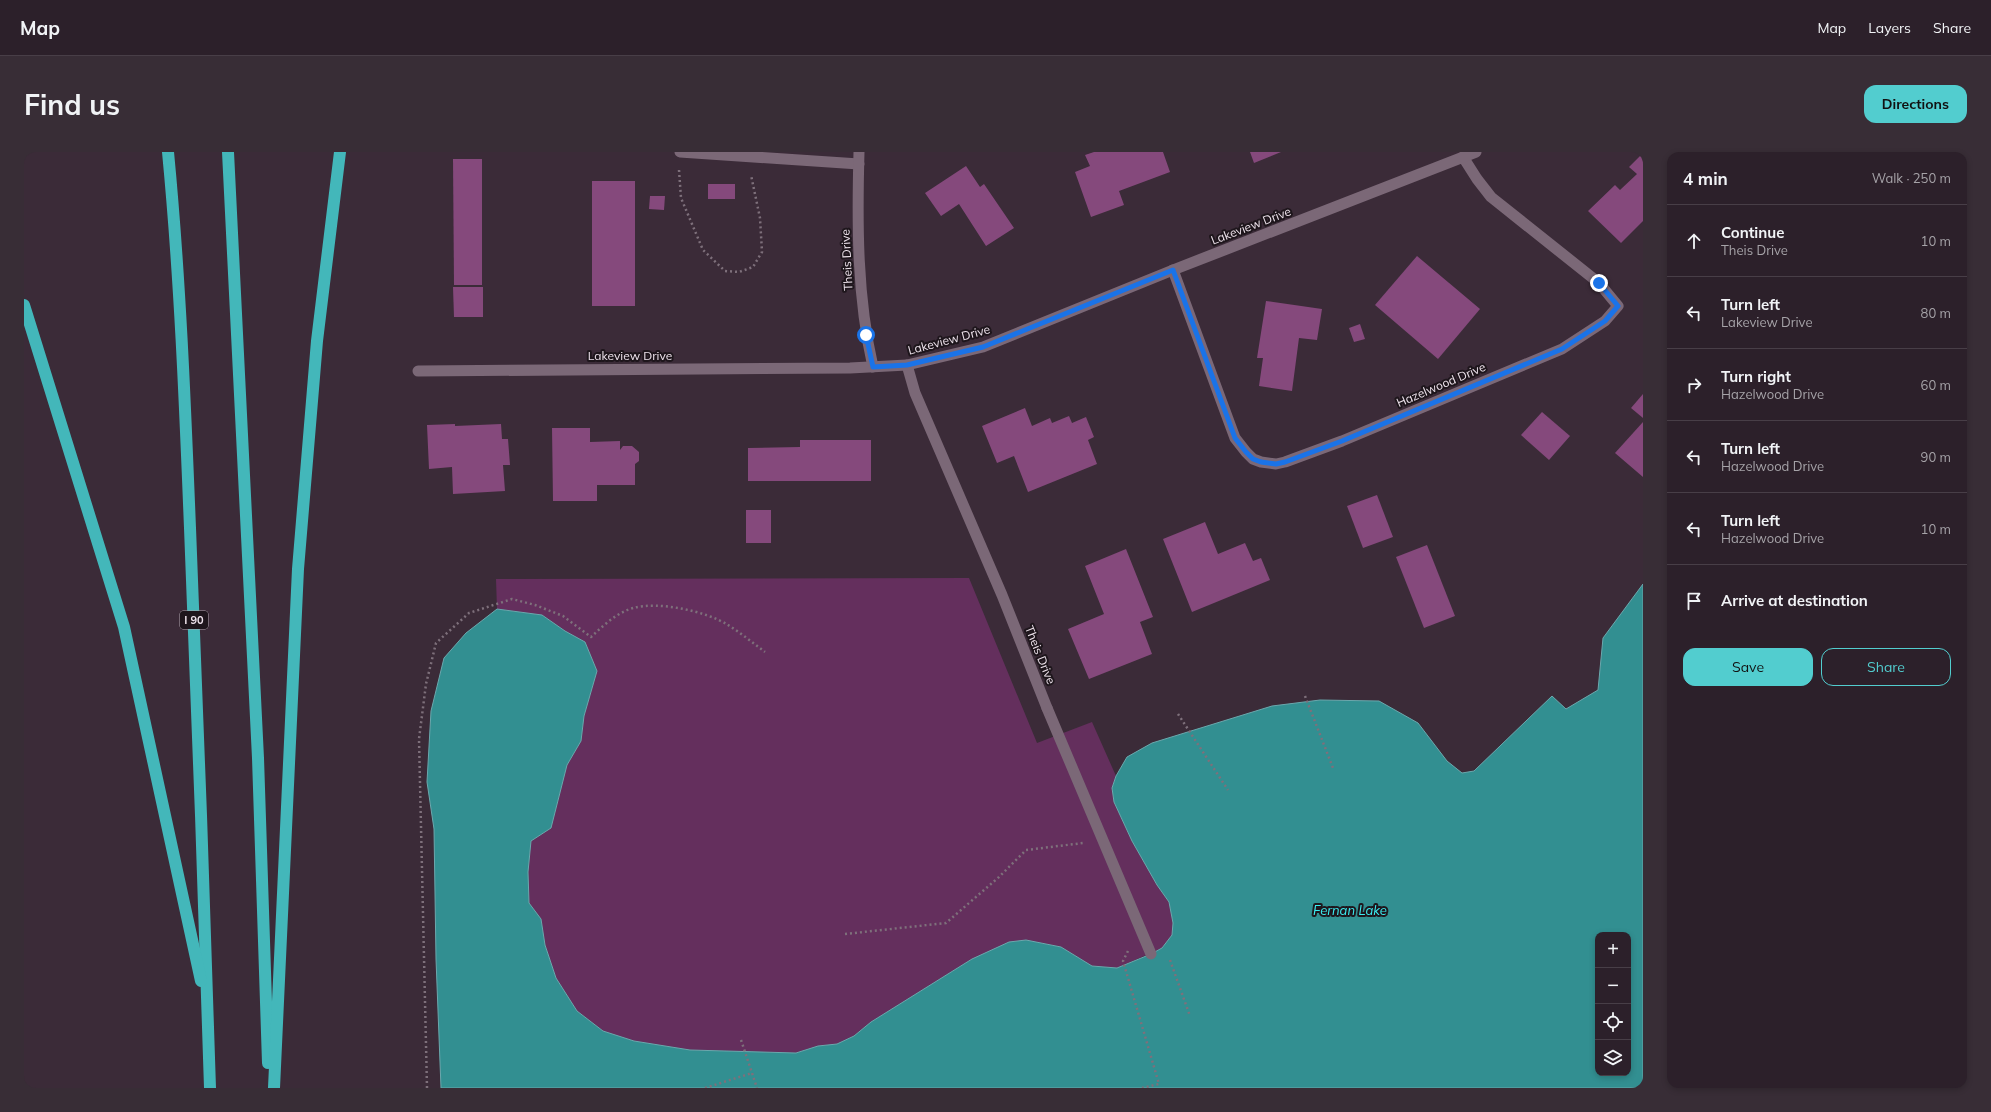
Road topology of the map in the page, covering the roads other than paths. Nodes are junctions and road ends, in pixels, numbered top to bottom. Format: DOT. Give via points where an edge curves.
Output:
graph roads {
  1 [pos="168,152"];
  2 [pos="228,152"];
  3 [pos="340,152"];
  4 [pos="680,152"];
  5 [pos="859,152"];
  6 [pos="1476,152"];
  7 [pos="1464,157"];
  8 [pos="859,164"];
  9 [pos="1173,270"];
  10 [pos="24,305"];
  11 [pos="907,365"];
  12 [pos="873,367"];
  13 [pos="418,371"];
  14 [pos="1151,954"];
  15 [pos="207,1011"];
  16 [pos="210,1088"];
  17 [pos="268,1088"];
  18 [pos="274,1088"];
  1 -- 15 [label="highway, I 90" via="182,353"];
  2 -- 17 [label="highway" via="257,750"];
  3 -- 18 [label="highway" via="316,357 298,569"];
  4 -- 8 [label="street"];
  5 -- 8 [label="street, Theis Drive"];
  6 -- 7 [label="street, Lakeview Drive"];
  7 -- 9 [label="street, Lakeview Drive"];
  7 -- 9 [label="street, Hazelwood Drive" via="1491,197 1599,283 1618,306 1605,321 1562,349 1342,441 1276,464 1261,462 1246,452 1235,438"];
  8 -- 12 [label="street, Theis Drive" via="858,261 866,335"];
  9 -- 11 [label="street, Lakeview Drive" via="983,347"];
  10 -- 15 [label="highway, I 90" via="124,627"];
  11 -- 12 [label="street, Lakeview Drive"];
  11 -- 14 [label="street, Theis Drive" via="915,394 1002,595"];
  12 -- 13 [label="street, Lakeview Drive"];
  15 -- 16 [label="highway, I 90"];
}
